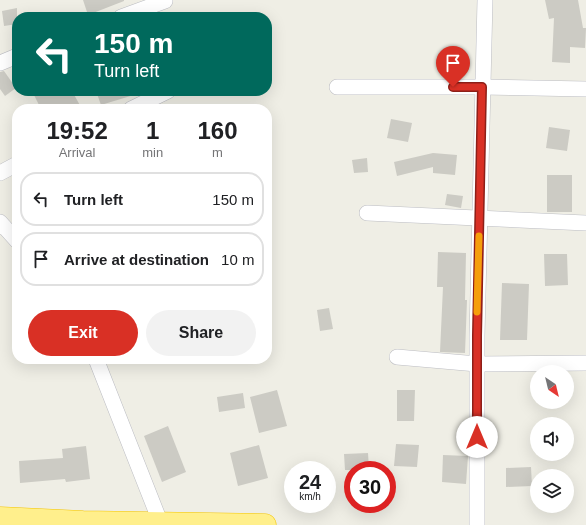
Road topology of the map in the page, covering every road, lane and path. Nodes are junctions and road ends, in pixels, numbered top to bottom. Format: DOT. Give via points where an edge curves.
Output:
graph roads {
  1 [pos="485,0"];
  2 [pos="165,1"];
  3 [pos="135,12"];
  4 [pos="12,58"];
  5 [pos="0,63"];
  6 [pos="337,87"];
  7 [pos="482,87"];
  8 [pos="586,89"];
  9 [pos="158,96"];
  10 [pos="141,104"];
  11 [pos="12,167"];
  12 [pos="0,173"];
  13 [pos="367,213"];
  14 [pos="479,218"];
  15 [pos="0,222"];
  16 [pos="586,223"];
  17 [pos="12,235"];
  18 [pos="397,357"];
  19 [pos="586,363"];
  20 [pos="98,364"];
  21 [pos="476,364"];
  22 [pos="0,518"];
  23 [pos="83,524"];
  24 [pos="161,524"];
  25 [pos="212,525"];
  26 [pos="265,525"];
  27 [pos="477,525"];
  1 -- 7 [label="street"];
  2 -- 3 [label="street"];
  4 -- 5 [label="street"];
  6 -- 7 [label="street"];
  7 -- 8 [label="street"];
  7 -- 14 [label="street"];
  9 -- 10 [label="street"];
  11 -- 12 [label="street"];
  13 -- 14 [label="street"];
  14 -- 16 [label="street"];
  14 -- 21 [label="street"];
  15 -- 17 [label="street"];
  18 -- 21 [label="street"];
  19 -- 21 [label="street"];
  20 -- 24 [label="street"];
  21 -- 27 [label="street"];
  22 -- 23 [label="highway"];
  23 -- 24 [label="highway"];
  24 -- 25 [label="highway"];
  25 -- 26 [label="highway"];
}
